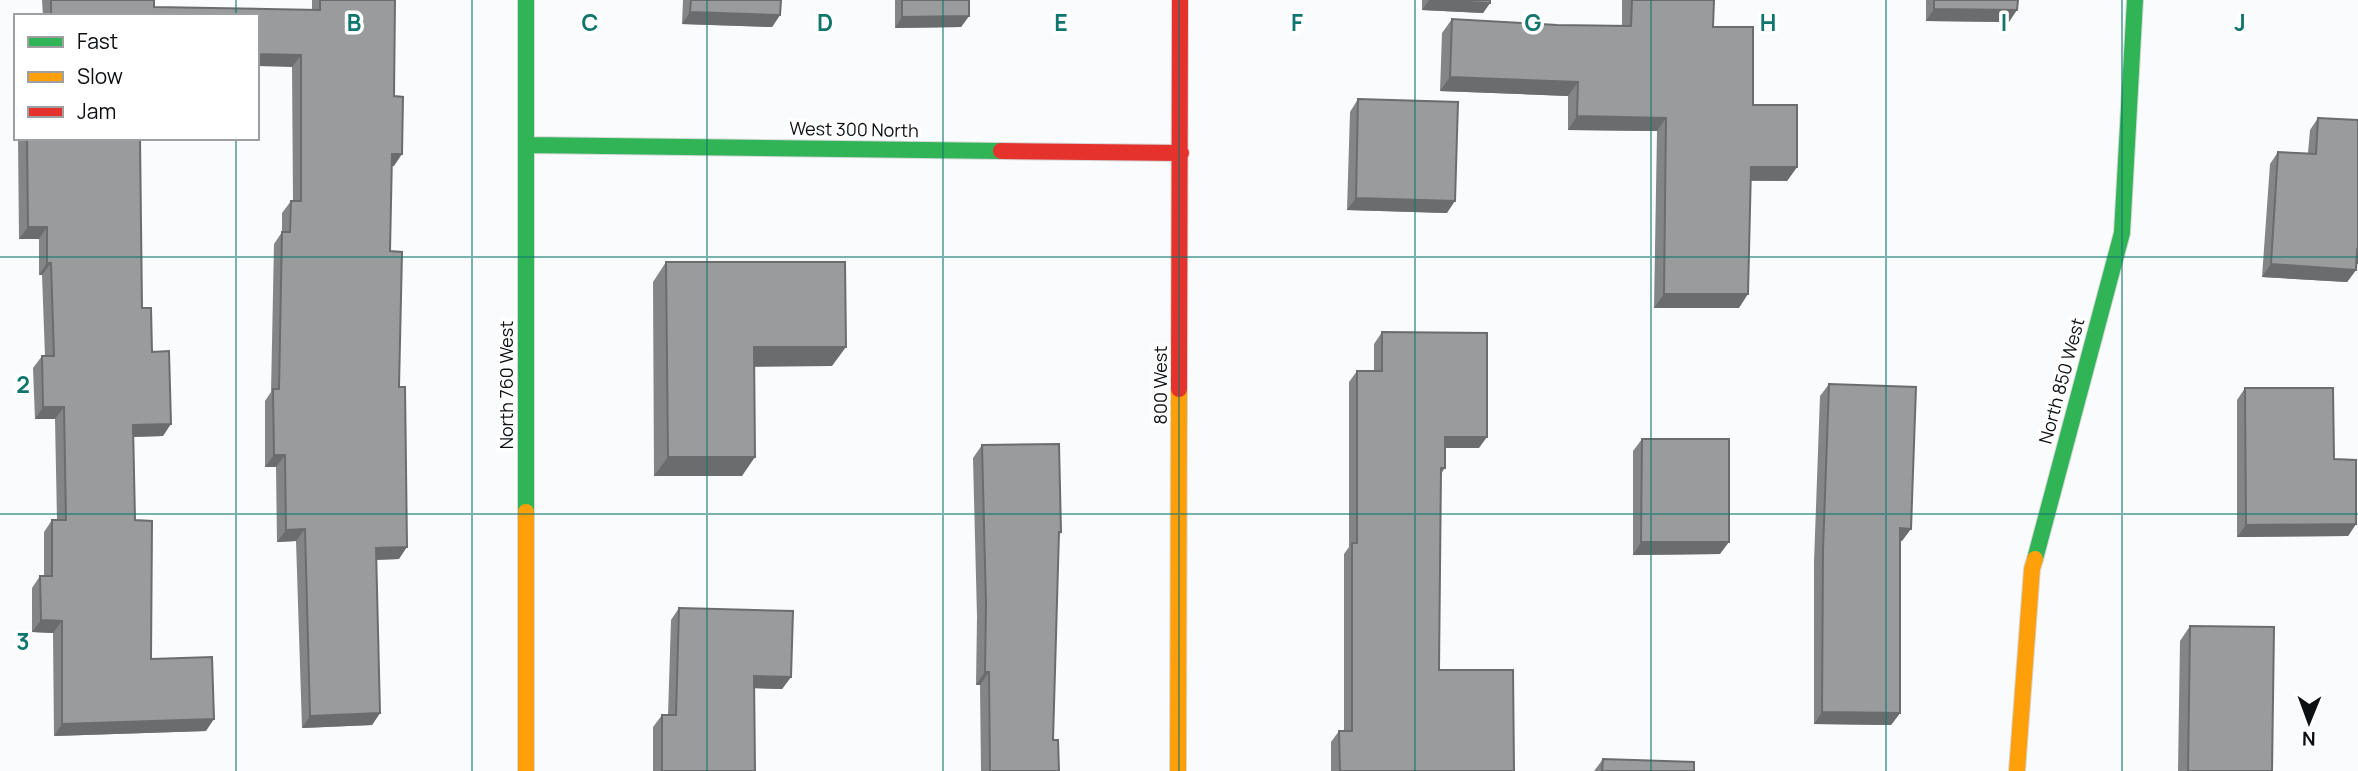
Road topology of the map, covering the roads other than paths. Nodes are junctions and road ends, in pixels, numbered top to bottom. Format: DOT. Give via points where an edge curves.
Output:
graph roads {
  1 [pos="526,0"];
  2 [pos="1181,0"];
  3 [pos="2135,0"];
  4 [pos="527,145"];
  5 [pos="1181,153"];
  6 [pos="526,771"];
  7 [pos="1178,771"];
  8 [pos="2017,771"];
  1 -- 4 [label="street, North 760 West"];
  2 -- 5 [label="street, 800 West"];
  3 -- 8 [label="street, North 850 West" via="2122,233 2032,569"];
  4 -- 5 [label="street, West 300 North"];
  4 -- 6 [label="street, North 760 West"];
  5 -- 7 [label="street, 800 West"];
}
